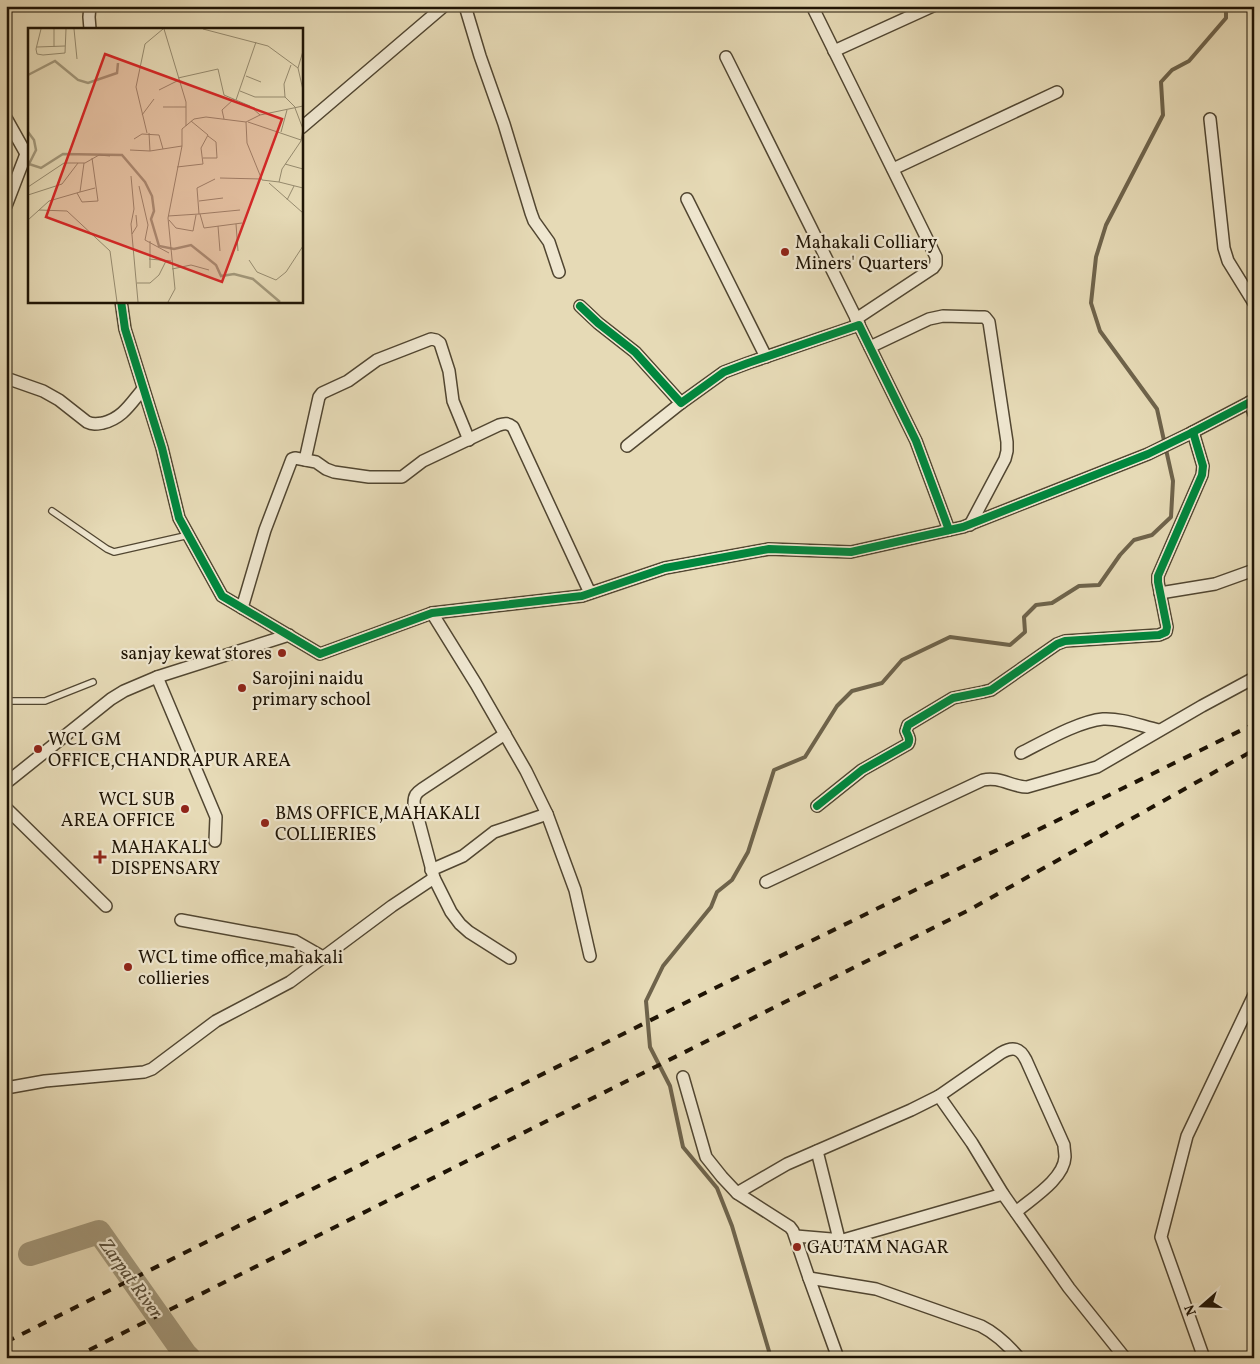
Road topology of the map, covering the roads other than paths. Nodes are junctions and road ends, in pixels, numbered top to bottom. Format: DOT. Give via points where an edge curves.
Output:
graph roads {
  1 [pos="90,6"];
  2 [pos="444,6"];
  3 [pos="465,6"];
  4 [pos="933,6"];
  5 [pos="814,10"];
  6 [pos="90,28"];
  7 [pos="834,51"];
  8 [pos="726,57"];
  9 [pos="1057,92"];
  10 [pos="6,118"];
  11 [pos="1210,119"];
  12 [pos="302,127"];
  13 [pos="27,157"];
  14 [pos="892,169"];
  15 [pos="687,199"];
  16 [pos="6,206"];
  17 [pos="559,272"];
  18 [pos="122,302"];
  19 [pos="1254,303"];
  20 [pos="580,306"];
  21 [pos="858,322"];
  22 [pos="870,347"];
  23 [pos="766,357"];
  24 [pos="6,378"];
  25 [pos="143,389"];
  26 [pos="1252,401"];
  27 [pos="682,402"];
  28 [pos="1254,414"];
  29 [pos="1191,433"];
  30 [pos="469,440"];
  31 [pos="626,446"];
  32 [pos="305,460"];
  33 [pos="52,511"];
  34 [pos="970,525"];
  35 [pos="949,530"];
  36 [pos="189,535"];
  37 [pos="1254,570"];
  38 [pos="590,593"];
  39 [pos="1160,593"];
  40 [pos="242,608"];
  41 [pos="432,613"];
  42 [pos="289,635"];
  43 [pos="157,677"];
  44 [pos="1254,678"];
  45 [pos="93,682"];
  46 [pos="6,701"];
  47 [pos="1159,730"];
  48 [pos="505,734"];
  49 [pos="1021,753"];
  50 [pos="6,783"];
  51 [pos="817,806"];
  52 [pos="6,808"];
  53 [pos="547,814"];
  54 [pos="216,841"];
  55 [pos="433,874"];
  56 [pos="766,882"];
  57 [pos="106,906"];
  58 [pos="181,920"];
  59 [pos="590,956"];
  60 [pos="323,957"];
  61 [pos="510,958"];
  62 [pos="1254,995"];
  63 [pos="683,1077"];
  64 [pos="6,1088"];
  65 [pos="939,1096"];
  66 [pos="817,1151"];
  67 [pos="737,1193"];
  68 [pos="1003,1194"];
  69 [pos="1016,1212"];
  70 [pos="796,1236"];
  71 [pos="838,1239"];
  72 [pos="808,1278"];
  73 [pos="838,1358"];
  74 [pos="1020,1358"];
  75 [pos="1125,1358"];
  76 [pos="1204,1358"];
  1 -- 6 [label="street"];
  2 -- 12 [label="street"];
  3 -- 17 [label="street" via="531,213 549,242"];
  4 -- 7 [label="street"];
  5 -- 7 [label="street"];
  7 -- 14 [label="street"];
  8 -- 21 [label="street"];
  9 -- 14 [label="street"];
  10 -- 13 [label="street"];
  11 -- 19 [label="street" via="1224,248 1228,261"];
  13 -- 16 [label="street"];
  14 -- 21 [label="street" via="936,257 936,264"];
  15 -- 23 [label="street"];
  18 -- 25 [label="street" via="125,329"];
  20 -- 27 [label="street" via="635,352"];
  21 -- 22 [label="street"];
  21 -- 23 [label="street"];
  22 -- 34 [label="street" via="936,316 985,317 989,322 1008,451"];
  22 -- 35 [label="street" via="916,442"];
  23 -- 27 [label="street" via="724,372"];
  24 -- 25 [label="street" via="43,391 91,424 116,418"];
  25 -- 36 [label="street" via="179,518"];
  26 -- 28 [label="street"];
  26 -- 29 [label="street"];
  27 -- 31 [label="street"];
  29 -- 34 [label="street" via="1148,454"];
  29 -- 39 [label="street" via="1203,470 1160,571"];
  30 -- 32 [label="street" via="423,461 402,477 334,472"];
  30 -- 32 [label="street" via="453,401 449,371 440,343 430,340 377,360 348,381 322,393"];
  30 -- 38 [label="street" via="499,424 509,424 513,428"];
  32 -- 40 [label="street" via="292,458 290,461"];
  33 -- 36 [label="lane" via="114,552"];
  34 -- 35 [label="street"];
  35 -- 38 [label="street" via="852,552 769,549 665,568"];
  36 -- 40 [label="street" via="222,596"];
  37 -- 39 [label="street" via="1215,584"];
  38 -- 41 [label="street"];
  39 -- 51 [label="street" via="1167,628 1163,634 1057,644 991,690 953,698 908,725 908,744 862,770"];
  40 -- 42 [label="street"];
  41 -- 42 [label="street" via="320,654"];
  41 -- 48 [label="street"];
  42 -- 43 [label="street"];
  43 -- 50 [label="street" via="111,699"];
  43 -- 54 [label="street" via="216,817"];
  44 -- 47 [label="street"];
  45 -- 46 [label="lane" via="45,702"];
  47 -- 49 [label="street" via="1104,719 1080,725"];
  47 -- 56 [label="street" via="1097,767 1032,786 1022,787 995,778 983,780"];
  48 -- 53 [label="street"];
  48 -- 55 [label="street" via="414,797"];
  52 -- 57 [label="street"];
  53 -- 55 [label="street" via="494,832"];
  53 -- 59 [label="street" via="575,890"];
  55 -- 60 [label="street"];
  55 -- 61 [label="street" via="460,924"];
  58 -- 60 [label="street" via="296,941"];
  60 -- 64 [label="street" via="282,986 216,1021 152,1069"];
  62 -- 76 [label="street" via="1187,1136 1161,1237"];
  63 -- 67 [label="street" via="706,1157"];
  65 -- 66 [label="street"];
  65 -- 68 [label="street"];
  65 -- 69 [label="street" via="1008,1049 1022,1053 1064,1145 1065,1158 1053,1181"];
  66 -- 67 [label="street" via="771,1172"];
  66 -- 71 [label="street"];
  67 -- 70 [label="street" via="790,1227"];
  68 -- 69 [label="street"];
  68 -- 71 [label="street"];
  69 -- 75 [label="street" via="1069,1288"];
  70 -- 71 [label="street"];
  70 -- 72 [label="street"];
  72 -- 73 [label="street"];
  72 -- 74 [label="street" via="876,1289 981,1326 1004,1341"];
}
